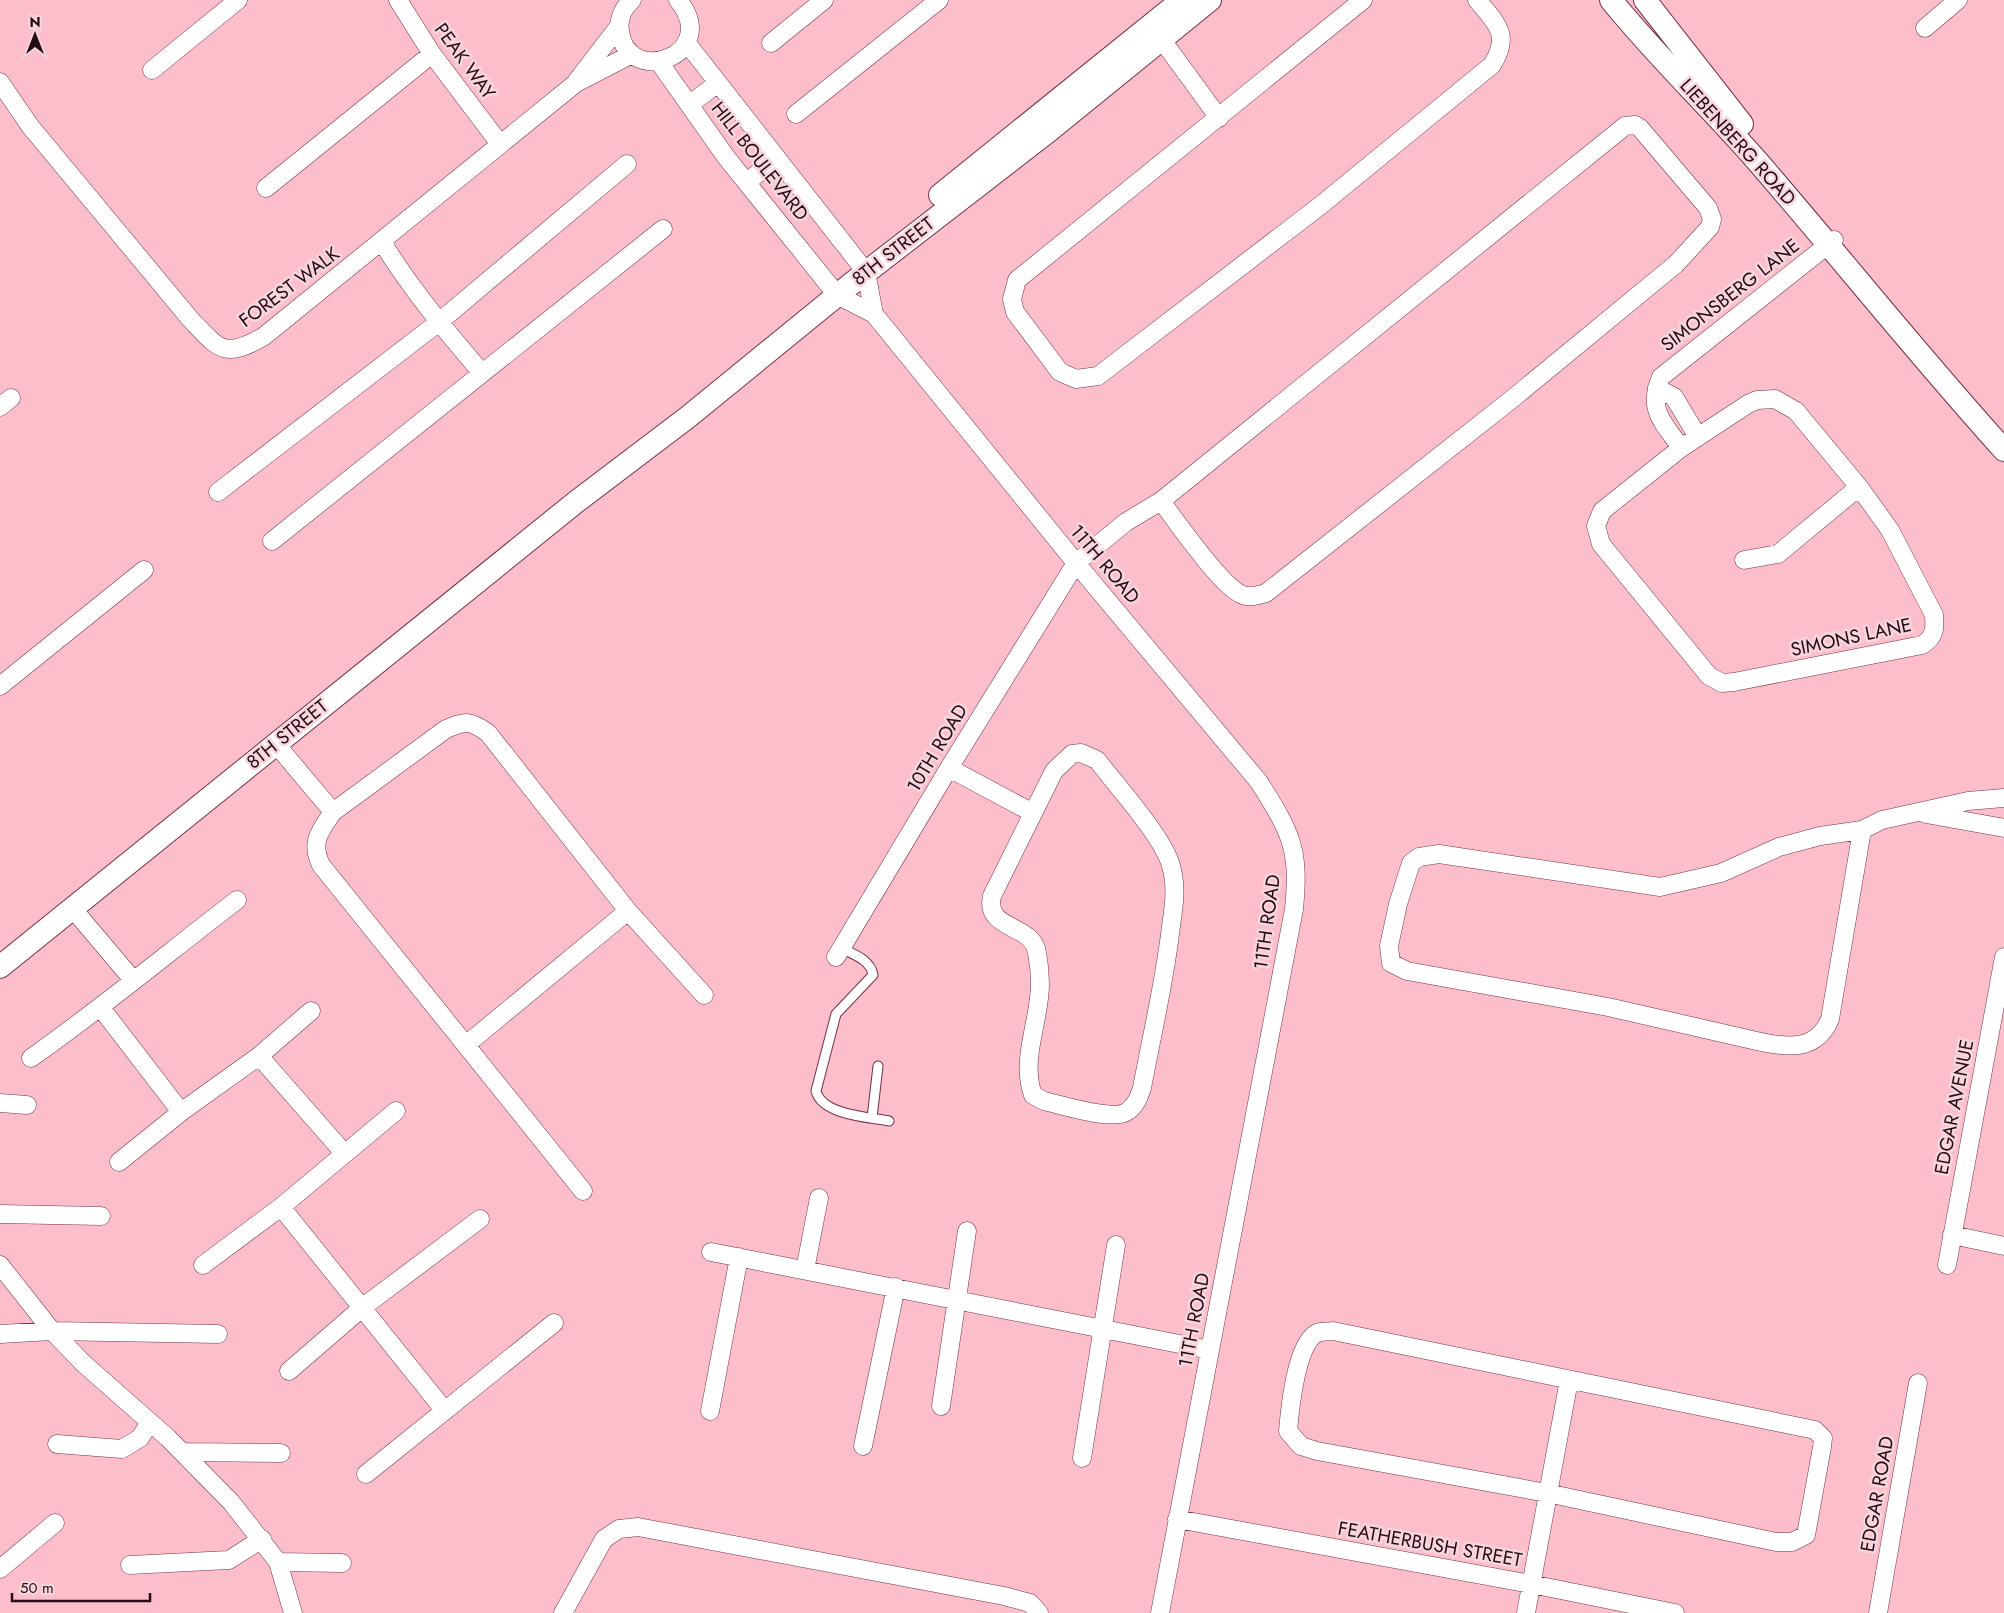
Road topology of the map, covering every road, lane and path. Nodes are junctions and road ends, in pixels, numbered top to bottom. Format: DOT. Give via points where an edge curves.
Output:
graph roads {
  1 [pos="238,0"];
  2 [pos="398,0"];
  3 [pos="632,0"];
  4 [pos="824,0"];
  5 [pos="939,0"];
  6 [pos="1182,0"];
  7 [pos="1210,0"];
  8 [pos="1363,0"];
  9 [pos="1477,0"];
  10 [pos="1611,0"];
  11 [pos="1645,0"];
  12 [pos="1958,0"];
  13 [pos="686,3"];
  14 [pos="619,26"];
  15 [pos="1925,28"];
  16 [pos="1156,32"];
  17 [pos="686,42"];
  18 [pos="771,43"];
  19 [pos="432,54"];
  20 [pos="632,54"];
  21 [pos="659,62"];
  22 [pos="152,70"];
  23 [pos="0,82"];
  24 [pos="576,83"];
  25 [pos="718,83"];
  26 [pos="689,105"];
  27 [pos="796,114"];
  28 [pos="1219,118"];
  29 [pos="500,144"];
  30 [pos="777,158"];
  31 [pos="627,164"];
  32 [pos="747,182"];
  33 [pos="266,188"];
  34 [pos="663,229"];
  35 [pos="382,242"];
  36 [pos="1831,242"];
  37 [pos="862,267"];
  38 [pos="834,290"];
  39 [pos="874,314"];
  40 [pos="439,322"];
  41 [pos="482,373"];
  42 [pos="1657,388"];
  43 [pos="1698,437"];
  44 [pos="1681,448"];
  45 [pos="2004,450"];
  46 [pos="1859,487"];
  47 [pos="218,492"];
  48 [pos="1162,501"];
  49 [pos="272,541"];
  50 [pos="1744,560"];
  51 [pos="1076,563"];
  52 [pos="144,570"];
  53 [pos="0,686"];
  54 [pos="275,743"];
  55 [pos="949,768"];
  56 [pos="2004,798"];
  57 [pos="333,812"];
  58 [pos="1033,813"];
  59 [pos="1921,813"];
  60 [pos="2004,828"];
  61 [pos="1862,830"];
  62 [pos="237,900"];
  63 [pos="73,909"];
  64 [pos="628,911"];
  65 [pos="838,953"];
  66 [pos="2004,957"];
  67 [pos="0,967"];
  68 [pos="133,980"];
  69 [pos="704,995"];
  70 [pos="101,1008"];
  71 [pos="311,1010"];
  72 [pos="467,1044"];
  73 [pos="259,1056"];
  74 [pos="31,1058"];
  75 [pos="878,1066"];
  76 [pos="0,1103"];
  77 [pos="27,1105"];
  78 [pos="396,1111"];
  79 [pos="181,1112"];
  80 [pos="872,1118"];
  81 [pos="889,1121"];
  82 [pos="344,1154"];
  83 [pos="119,1162"];
  84 [pos="583,1191"];
  85 [pos="819,1198"];
  86 [pos="281,1207"];
  87 [pos="0,1214"];
  88 [pos="101,1216"];
  89 [pos="480,1219"];
  90 [pos="967,1231"];
  91 [pos="1952,1235"];
  92 [pos="1116,1245"];
  93 [pos="2004,1246"];
  94 [pos="711,1252"];
  95 [pos="739,1257"];
  96 [pos="0,1265"];
  97 [pos="203,1265"];
  98 [pos="1947,1265"];
  99 [pos="805,1270"];
  100 [pos="896,1287"];
  101 [pos="957,1299"];
  102 [pos="363,1307"];
  103 [pos="554,1323"];
  104 [pos="1103,1327"];
  105 [pos="52,1331"];
  106 [pos="0,1334"];
  107 [pos="218,1334"];
  108 [pos="1210,1350"];
  109 [pos="289,1371"];
  110 [pos="1569,1380"];
  111 [pos="1918,1383"];
  112 [pos="941,1406"];
  113 [pos="445,1411"];
  114 [pos="710,1411"];
  115 [pos="150,1422"];
  116 [pos="57,1444"];
  117 [pos="863,1446"];
  118 [pos="182,1452"];
  119 [pos="281,1453"];
  120 [pos="1082,1458"];
  121 [pos="366,1474"];
  122 [pos="1547,1493"];
  123 [pos="1177,1519"];
  124 [pos="55,1523"];
  125 [pos="262,1539"];
  126 [pos="278,1562"];
  127 [pos="342,1563"];
  128 [pos="130,1565"];
  129 [pos="0,1569"];
  130 [pos="1531,1584"];
  131 [pos="293,1613"];
  132 [pos="563,1613"];
  133 [pos="1039,1613"];
  134 [pos="1160,1613"];
  135 [pos="1526,1613"];
  136 [pos="1675,1613"];
  137 [pos="1878,1613"];
  1 -- 22 [label="street"];
  2 -- 19 [label="street, PEAK WAY"];
  3 -- 14 [label="street, FOREST WALK" via="621,15"];
  4 -- 18 [label="street"];
  5 -- 27 [label="street"];
  6 -- 16 [label="street, 8TH STREET"];
  7 -- 16 [label="street, 8TH STREET"];
  8 -- 28 [label="street"];
  9 -- 28 [label="street" via="1497,25 1502,39 1492,65 1321,205 1098,376 1085,380 1068,377 1060,372 1016,312 1012,300 1016,280"];
  10 -- 36 [label="street, LIEBENBERG ROAD"];
  11 -- 36 [label="street, LIEBENBERG ROAD"];
  12 -- 15 [label="street"];
  13 -- 17 [label="street" via="690,32"];
  14 -- 20 [label="street" via="621,37"];
  14 -- 24 [label="street, FOREST WALK"];
  16 -- 28 [label="street"];
  16 -- 37 [label="street, 8TH STREET"];
  17 -- 21 [label="street" via="680,52"];
  17 -- 25 [label="street, HILL BOULEVARD"];
  19 -- 29 [label="street, PEAK WAY"];
  19 -- 33 [label="street"];
  20 -- 21 [label="street" via="640,59"];
  20 -- 24 [label="street, FOREST WALK"];
  21 -- 26 [label="street, HILL BOULEVARD"];
  23 -- 35 [label="street, FOREST WALK" via="30,126 191,320 218,346 233,350 263,338"];
  24 -- 29 [label="street, FOREST WALK"];
  25 -- 26 [label="street"];
  25 -- 30 [label="street, HILL BOULEVARD"];
  26 -- 32 [label="street, HILL BOULEVARD"];
  29 -- 35 [label="street, FOREST WALK"];
  30 -- 32 [label="street"];
  30 -- 37 [label="street, HILL BOULEVARD"];
  31 -- 40 [label="street"];
  32 -- 38 [label="street, HILL BOULEVARD"];
  34 -- 41 [label="street"];
  35 -- 40 [label="street"];
  36 -- 42 [label="street, SIMONSBERG LANE" via="1665,373"];
  36 -- 45 [label="street, LIEBENBERG ROAD" via="1906,339"];
  37 -- 38 [label="street, 8TH STREET"];
  37 -- 39 [label="street, 11TH ROAD"];
  38 -- 39 [label="street, 11TH ROAD"];
  38 -- 54 [label="street, 8TH STREET" via="688,418 576,502"];
  39 -- 51 [label="street, 11TH ROAD"];
  40 -- 41 [label="street"];
  40 -- 47 [label="street"];
  41 -- 49 [label="street"];
  42 -- 43 [label="street" via="1674,397"];
  42 -- 44 [label="street" via="1654,407"];
  43 -- 44 [label="street, SIMONS LANE"];
  43 -- 46 [label="street, SIMONS LANE" via="1748,404 1775,399 1796,411"];
  44 -- 46 [label="street, SIMONS LANE" via="1602,511 1596,526 1601,544 1709,676 1722,683 1922,645 1932,638 1934,616 1906,558"];
  46 -- 50 [label="street" via="1778,554"];
  48 -- 48 [label="street, 10TH ROAD" via="1625,126 1640,128 1708,208 1712,220 1710,227 1676,264 1512,399 1266,593 1248,596 1234,590 1215,571"];
  48 -- 51 [label="street, 10TH ROAD" via="1126,522"];
  51 -- 55 [label="street, 10TH ROAD"];
  51 -- 108 [label="street, 11TH ROAD" via="1259,782 1281,816 1292,840 1296,860 1294,909"];
  52 -- 53 [label="street"];
  54 -- 57 [label="street"];
  54 -- 63 [label="street, 8TH STREET"];
  55 -- 58 [label="street"];
  55 -- 65 [label="street, 10TH ROAD"];
  56 -- 59 [label="street" via="1968,801"];
  57 -- 64 [label="street" via="446,730 460,723 474,722 488,732"];
  57 -- 72 [label="street" via="316,843 316,854 321,864"];
  58 -- 58 [label="street" via="1054,771 1072,754 1081,753 1097,760 1163,848 1171,865 1175,894 1168,952 1142,1088 1137,1102 1127,1112 1116,1116 1033,1095 1028,1066 1040,985 1037,947 1031,938 995,918 990,902"];
  59 -- 60 [label="street"];
  59 -- 61 [label="street" via="1882,820"];
  61 -- 61 [label="street" via="1820,836 1779,847 1721,873 1660,887 1438,854 1419,857 1410,863 1398,904 1389,946 1391,963 1407,971 1608,1008 1779,1046 1803,1044 1824,1033 1830,1019"];
  62 -- 68 [label="street"];
  63 -- 67 [label="street, 8TH STREET"];
  63 -- 68 [label="street"];
  64 -- 69 [label="street"];
  64 -- 72 [label="street"];
  65 -- 80 [label="lane" via="865,961 873,975 836,1014 816,1091 822,1104 831,1109"];
  66 -- 91 [label="street, EDGAR AVENUE"];
  68 -- 70 [label="street"];
  70 -- 74 [label="street"];
  70 -- 79 [label="street"];
  71 -- 73 [label="street"];
  72 -- 84 [label="street"];
  73 -- 79 [label="street"];
  73 -- 82 [label="street"];
  75 -- 80 [label="lane"];
  76 -- 77 [label="street"];
  78 -- 82 [label="street"];
  79 -- 83 [label="street"];
  80 -- 81 [label="lane"];
  82 -- 86 [label="street"];
  85 -- 99 [label="street"];
  86 -- 97 [label="street"];
  86 -- 102 [label="street"];
  87 -- 88 [label="street"];
  89 -- 102 [label="street"];
  90 -- 101 [label="street"];
  91 -- 93 [label="street"];
  91 -- 98 [label="street, EDGAR AVENUE"];
  92 -- 104 [label="street"];
  94 -- 95 [label="street"];
  95 -- 99 [label="street"];
  95 -- 114 [label="street"];
  96 -- 105 [label="street"];
  99 -- 100 [label="street"];
  100 -- 101 [label="street"];
  100 -- 117 [label="street"];
  101 -- 104 [label="street"];
  101 -- 112 [label="street"];
  102 -- 109 [label="street"];
  102 -- 113 [label="street"];
  103 -- 113 [label="street"];
  104 -- 108 [label="street"];
  104 -- 120 [label="street"];
  105 -- 106 [label="street"];
  105 -- 107 [label="street"];
  105 -- 115 [label="street"];
  108 -- 123 [label="street, 11TH ROAD"];
  110 -- 122 [label="street"];
  110 -- 122 [label="street" via="1810,1428 1821,1434 1822,1447 1808,1529 1806,1535 1798,1540 1776,1542"];
  110 -- 122 [label="street" via="1333,1331 1319,1332 1309,1340 1299,1366 1288,1431 1301,1446"];
  111 -- 137 [label="street, EDGAR ROAD"];
  113 -- 121 [label="street"];
  115 -- 116 [label="street" via="140,1438 122,1449"];
  115 -- 118 [label="street"];
  118 -- 119 [label="street"];
  118 -- 125 [label="street"];
  122 -- 130 [label="street"];
  123 -- 130 [label="street, FEATHERBUSH STREET"];
  123 -- 134 [label="street, 11TH ROAD"];
  124 -- 129 [label="street"];
  125 -- 126 [label="street"];
  125 -- 128 [label="street" via="230,1560"];
  126 -- 127 [label="street"];
  126 -- 131 [label="street"];
  130 -- 135 [label="street"];
  130 -- 136 [label="street, FEATHERBUSH STREET"];
  132 -- 133 [label="street" via="604,1539 619,1529 638,1527 1004,1596 1030,1603"];
}
